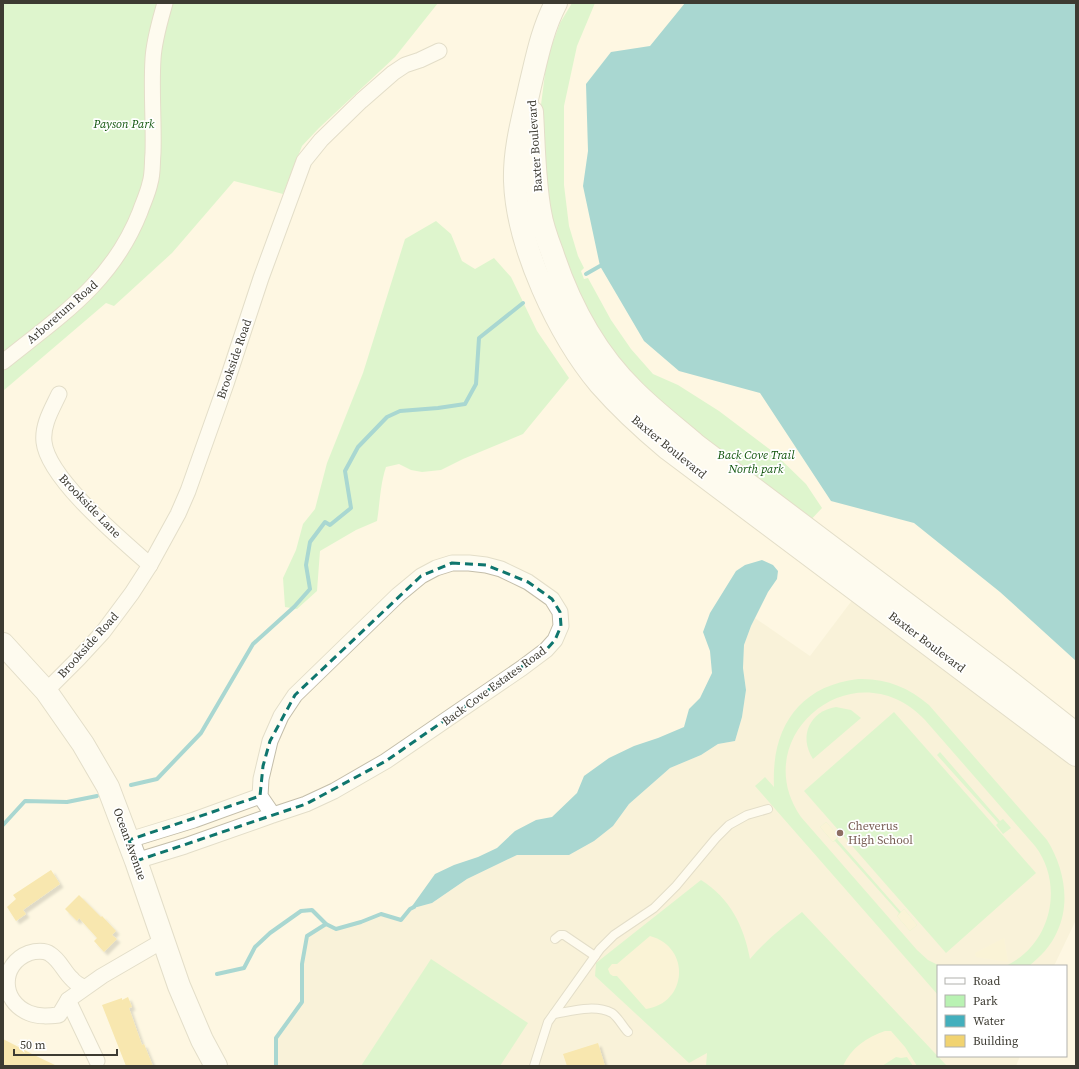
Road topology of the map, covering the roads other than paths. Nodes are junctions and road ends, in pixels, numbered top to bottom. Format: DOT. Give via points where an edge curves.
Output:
graph roads {
  1 [pos="165,3"];
  2 [pos="556,3"];
  3 [pos="439,50"];
  4 [pos="531,84"];
  5 [pos="3,362"];
  6 [pos="60,394"];
  7 [pos="150,564"];
  8 [pos="3,644"];
  9 [pos="46,691"];
  10 [pos="1076,734"];
  11 [pos="1076,755"];
  12 [pos="260,796"];
  13 [pos="768,809"];
  14 [pos="273,815"];
  15 [pos="129,840"];
  16 [pos="136,860"];
  17 [pos="555,939"];
  18 [pos="164,940"];
  19 [pos="595,956"];
  20 [pos="84,988"];
  21 [pos="68,1000"];
  22 [pos="554,1014"];
  23 [pos="628,1032"];
  24 [pos="97,1061"];
  25 [pos="216,1066"];
  26 [pos="534,1066"];
  1 -- 5 [label="street, Arboretum Road" via="153,58 154,130 150,184 135,225 112,264 90,290"];
  2 -- 4 [label="street, Baxter Boulevard" via="543,33"];
  3 -- 7 [label="street, Brookside Road" via="393,73 320,140 304,161 188,491"];
  4 -- 10 [label="street, Baxter Boulevard" via="535,175 546,236 572,304 607,361 639,396 696,445"];
  4 -- 11 [label="street, Baxter Boulevard" via="516,155 517,206 532,262 547,297 577,352 599,383 636,422 668,449"];
  6 -- 7 [label="street, Brookside Lane" via="47,418 44,442 52,466 67,486 115,534"];
  7 -- 9 [label="street, Brookside Road" via="103,632"];
  8 -- 9 [label="street, Ocean Avenue"];
  9 -- 15 [label="street, Ocean Avenue" via="102,776"];
  12 -- 14 [label="street"];
  12 -- 14 [label="street, Back Cove Estates Road" via="263,766 270,741 281,716 295,695 421,576 452,563 486,565 528,582 552,599 560,612 561,626 555,640 546,650 386,761 334,791"];
  12 -- 15 [label="street"];
  13 -- 19 [label="lane" via="747,815 730,825 654,908 614,935"];
  14 -- 16 [label="street, Back Cove Estates Road"];
  15 -- 16 [label="street, Ocean Avenue"];
  16 -- 18 [label="street, Ocean Avenue"];
  17 -- 19 [label="lane" via="564,935"];
  18 -- 20 [label="street"];
  18 -- 25 [label="street, Ocean Avenue" via="179,986"];
  19 -- 22 [label="lane"];
  20 -- 21 [label="street"];
  20 -- 21 [label="street" via="71,979 61,964 49,953 35,951 20,956 11,965 6,975 5,986 9,997 18,1007 45,1017 59,1015"];
  21 -- 24 [label="street"];
  22 -- 23 [label="lane" via="600,1009 613,1014"];
  22 -- 26 [label="lane" via="548,1022"];
}
